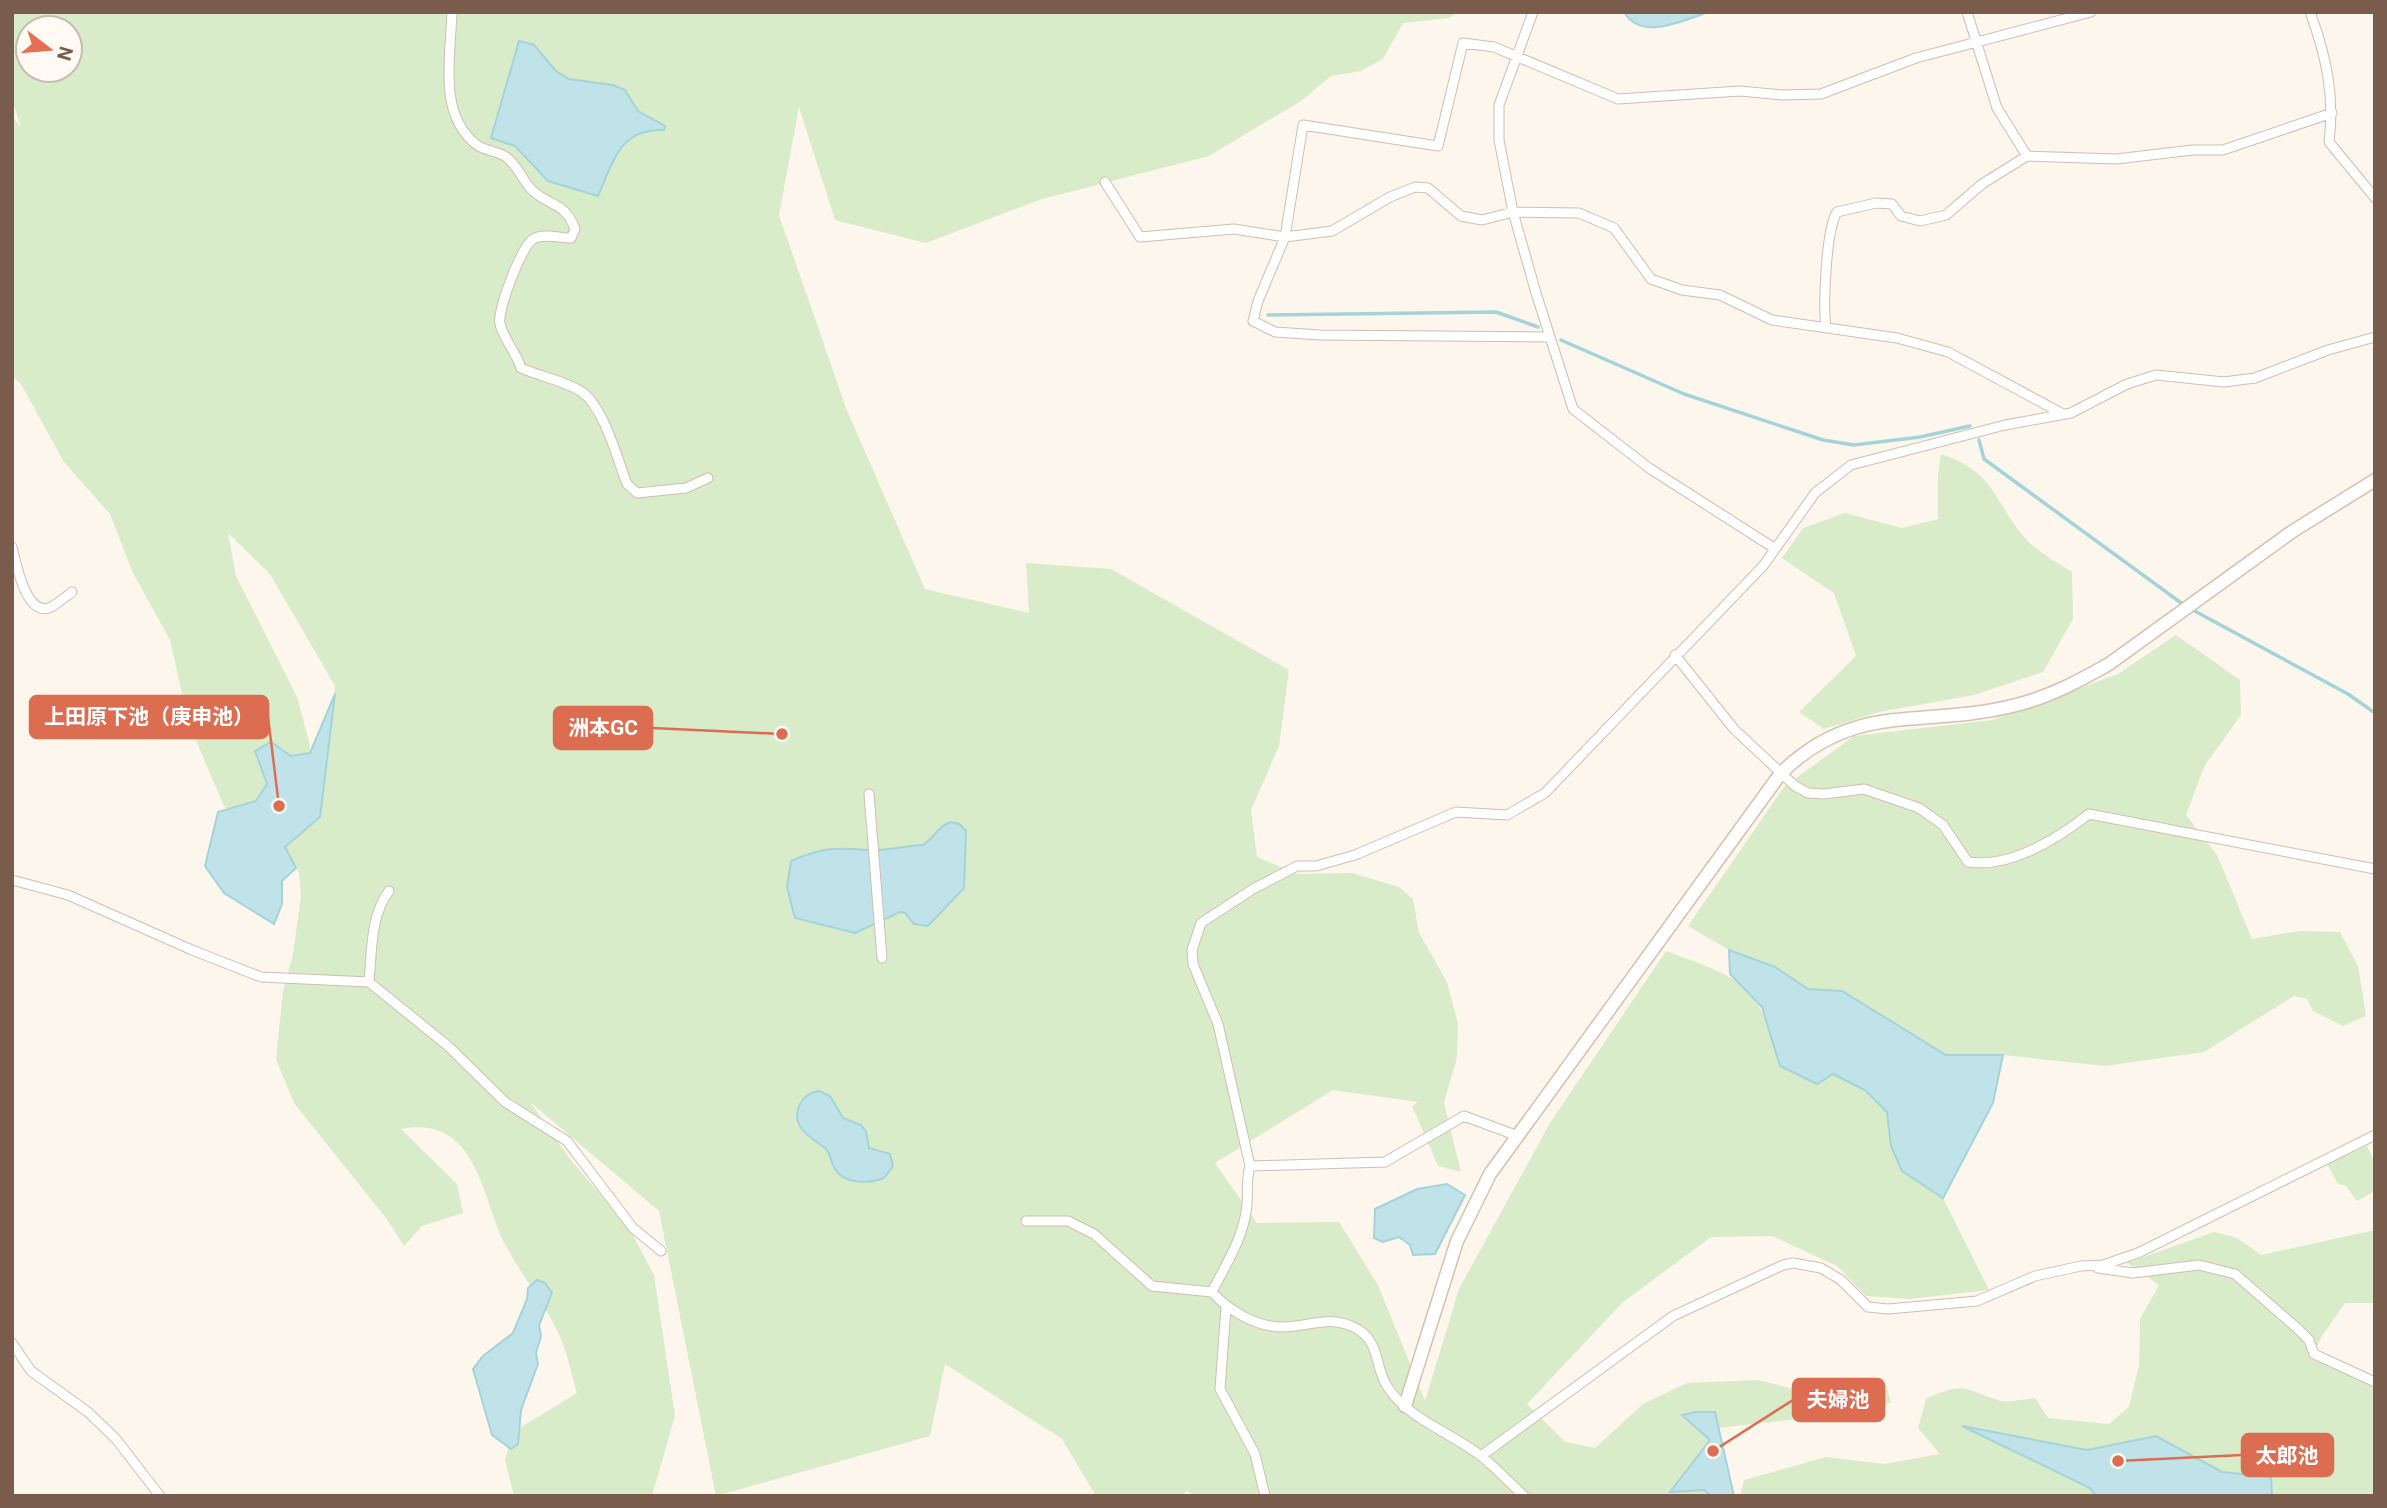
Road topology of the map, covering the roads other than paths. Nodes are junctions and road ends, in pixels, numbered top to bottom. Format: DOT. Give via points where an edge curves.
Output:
graph roads {
  1 [pos="452,12"];
  2 [pos="1533,12"];
  3 [pos="1968,12"];
  4 [pos="2091,12"];
  5 [pos="2310,12"];
  6 [pos="1976,44"];
  7 [pos="1517,57"];
  8 [pos="2332,113"];
  9 [pos="2027,156"];
  10 [pos="1105,182"];
  11 [pos="2375,198"];
  12 [pos="1513,212"];
  13 [pos="1285,237"];
  14 [pos="1826,327"];
  15 [pos="1550,337"];
  16 [pos="2375,337"];
  17 [pos="2063,414"];
  18 [pos="708,478"];
  19 [pos="2375,480"];
  20 [pos="12,547"];
  21 [pos="1774,548"];
  22 [pos="72,592"];
  23 [pos="1675,655"];
  24 [pos="1780,774"];
  25 [pos="869,794"];
  26 [pos="2375,869"];
  27 [pos="12,880"];
  28 [pos="389,891"];
  29 [pos="883,958"];
  30 [pos="369,982"];
  31 [pos="2375,1135"];
  32 [pos="1518,1136"];
  33 [pos="1250,1166"];
  34 [pos="1026,1221"];
  35 [pos="661,1251"];
  36 [pos="2081,1266"];
  37 [pos="1212,1292"];
  38 [pos="1226,1307"];
  39 [pos="12,1343"];
  40 [pos="2375,1382"];
  41 [pos="1405,1406"];
  42 [pos="1480,1455"];
  43 [pos="160,1496"];
  44 [pos="1265,1496"];
  45 [pos="1524,1496"];
  1 -- 18 [label="street" via="451,102 462,129 477,146 507,157 534,192 570,216 575,229 571,238 532,240 521,254 500,306 504,336 521,368 576,389 596,405 627,484 637,492 686,488"];
  2 -- 7 [label="street"];
  3 -- 6 [label="street"];
  4 -- 6 [label="street"];
  5 -- 8 [label="street" via="2324,51"];
  6 -- 7 [label="street" via="1916,58 1821,94 1795,95 1740,90 1618,99"];
  6 -- 9 [label="street" via="1997,108"];
  7 -- 12 [label="street" via="1499,104 1499,140"];
  7 -- 13 [label="street" via="1494,47 1463,43 1438,146 1303,125"];
  8 -- 9 [label="street" via="2223,150 2116,159"];
  8 -- 11 [label="street" via="2329,142"];
  9 -- 14 [label="street" via="1982,184 1946,215 1920,221 1901,216 1892,204 1876,203 1837,212 1828,244"];
  10 -- 13 [label="street" via="1140,237 1234,229"];
  12 -- 13 [label="street" via="1482,220 1461,216 1429,188 1415,187 1332,231"];
  12 -- 14 [label="street" via="1579,212 1614,228 1651,279 1682,290 1720,295 1772,320"];
  12 -- 15 [label="street"];
  13 -- 15 [label="street" via="1253,321 1275,332"];
  14 -- 17 [label="street" via="1948,352"];
  15 -- 21 [label="street" via="1573,409 1649,468"];
  16 -- 17 [label="street" via="2255,378 2224,382 2156,375"];
  17 -- 21 [label="street" via="1851,465 1815,493"];
  19 -- 24 [label="street" via="2293,531 2109,664 2077,682 2014,706 1855,726 1801,754"];
  20 -- 22 [label="street" via="21,580 39,608 48,608"];
  21 -- 23 [label="street" via="1763,566"];
  23 -- 24 [label="street" via="1734,729"];
  23 -- 33 [label="street" via="1534,801 1507,815 1456,812 1355,855 1316,866 1297,866 1202,923 1192,950 1193,964 1218,1024"];
  24 -- 26 [label="street" via="1808,793 1864,789 1919,808 1943,825 1968,862 2017,858 2089,814"];
  24 -- 32 [label="street"];
  25 -- 29 [label="street"];
  27 -- 30 [label="street" via="68,895 261,977"];
  28 -- 30 [label="street" via="380,902 375,922"];
  30 -- 35 [label="street" via="448,1046 505,1102 567,1141 633,1228"];
  31 -- 36 [label="street" via="2138,1253 2103,1265"];
  32 -- 33 [label="street" via="1464,1116 1385,1162"];
  32 -- 41 [label="street" via="1490,1174 1457,1241"];
  33 -- 37 [label="street" via="1247,1206 1236,1246"];
  34 -- 37 [label="street" via="1068,1221 1094,1234 1152,1286"];
  36 -- 40 [label="street" via="2133,1273 2199,1265 2235,1274 2309,1340 2314,1353"];
  36 -- 42 [label="street" via="2035,1276 1977,1301 1888,1309 1868,1307 1841,1280 1821,1268 1783,1265 1673,1316"];
  37 -- 38 [label="street"];
  38 -- 41 [label="street" via="1267,1326 1326,1320 1346,1323 1370,1341 1386,1386"];
  38 -- 44 [label="street" via="1220,1389 1255,1454"];
  39 -- 43 [label="street" via="31,1371 88,1412 116,1439"];
  41 -- 42 [label="street"];
  42 -- 45 [label="street"];
}
